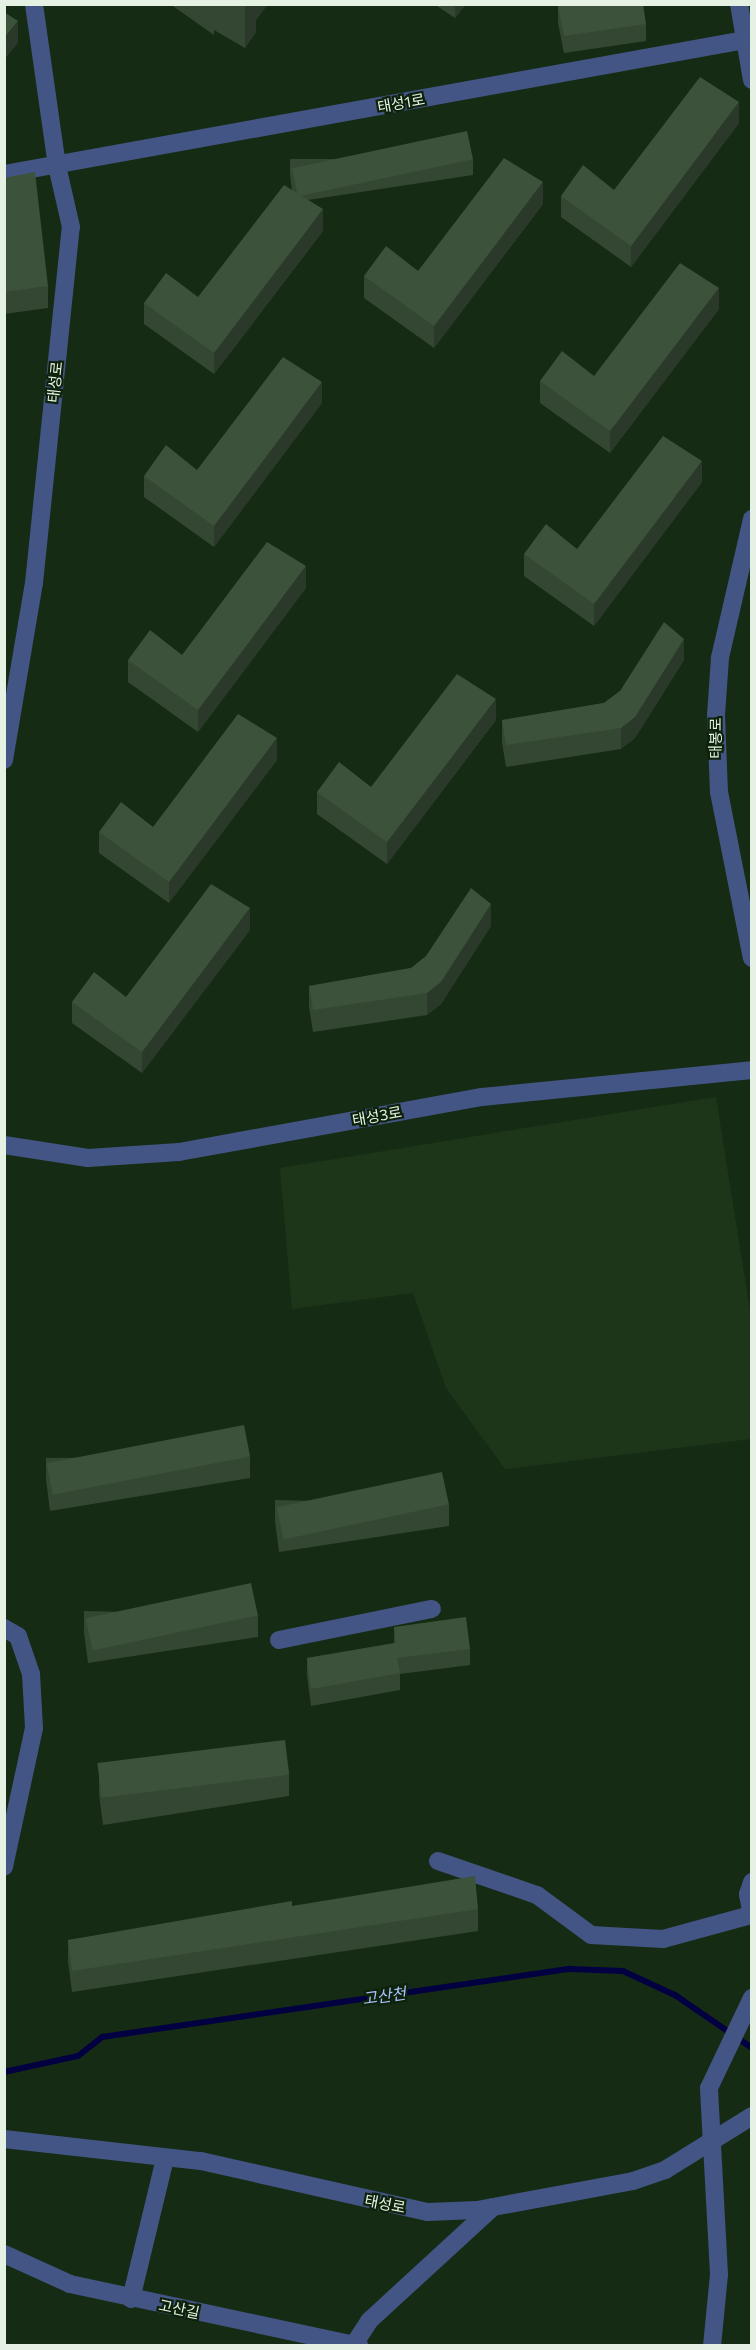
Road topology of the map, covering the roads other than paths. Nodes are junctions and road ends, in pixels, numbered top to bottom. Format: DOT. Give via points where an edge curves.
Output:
graph roads {
  1 [pos="34,4"];
  2 [pos="739,4"];
  3 [pos="744,40"];
  4 [pos="752,80"];
  5 [pos="57,166"];
  6 [pos="4,174"];
  7 [pos="752,519"];
  8 [pos="4,760"];
  9 [pos="752,957"];
  10 [pos="752,1070"];
  11 [pos="4,1145"];
  12 [pos="432,1609"];
  13 [pos="4,1628"];
  14 [pos="279,1640"];
  15 [pos="438,1861"];
  16 [pos="4,1867"];
  17 [pos="752,1882"];
  18 [pos="751,1916"];
  19 [pos="748,2005"];
  20 [pos="752,2116"];
  21 [pos="4,2139"];
  22 [pos="712,2141"];
  23 [pos="165,2158"];
  24 [pos="493,2207"];
  25 [pos="4,2254"];
  26 [pos="131,2299"];
  27 [pos="355,2345"];
  28 [pos="712,2346"];
  1 -- 5 [label="street, 태성로"];
  2 -- 3 [label="street"];
  3 -- 4 [label="street"];
  3 -- 5 [label="street, 태성1로"];
  5 -- 6 [label="street, 태성1로"];
  5 -- 8 [label="street, 태성로" via="71,227 34,583"];
  7 -- 9 [label="street, 태봉로" via="720,658 716,715 719,792"];
  10 -- 11 [label="street, 태성3로" via="482,1097 179,1152 88,1158"];
  12 -- 14 [label="street"];
  13 -- 16 [label="street" via="18,1636 31,1674 34,1728"];
  15 -- 18 [label="street" via="537,1895 591,1935 663,1939"];
  17 -- 18 [label="street" via="748,1894"];
  19 -- 22 [label="street" via="709,2088"];
  20 -- 22 [label="street, 태성로"];
  21 -- 23 [label="street, 태성로"];
  22 -- 24 [label="street, 태성로" via="665,2169 633,2181"];
  22 -- 28 [label="street" via="719,2274"];
  23 -- 24 [label="street, 태성로" via="201,2161 427,2212"];
  23 -- 26 [label="street"];
  24 -- 27 [label="street" via="369,2321"];
  25 -- 26 [label="street, 고산길" via="38,2272"];
  26 -- 27 [label="street, 고산길"];
}
